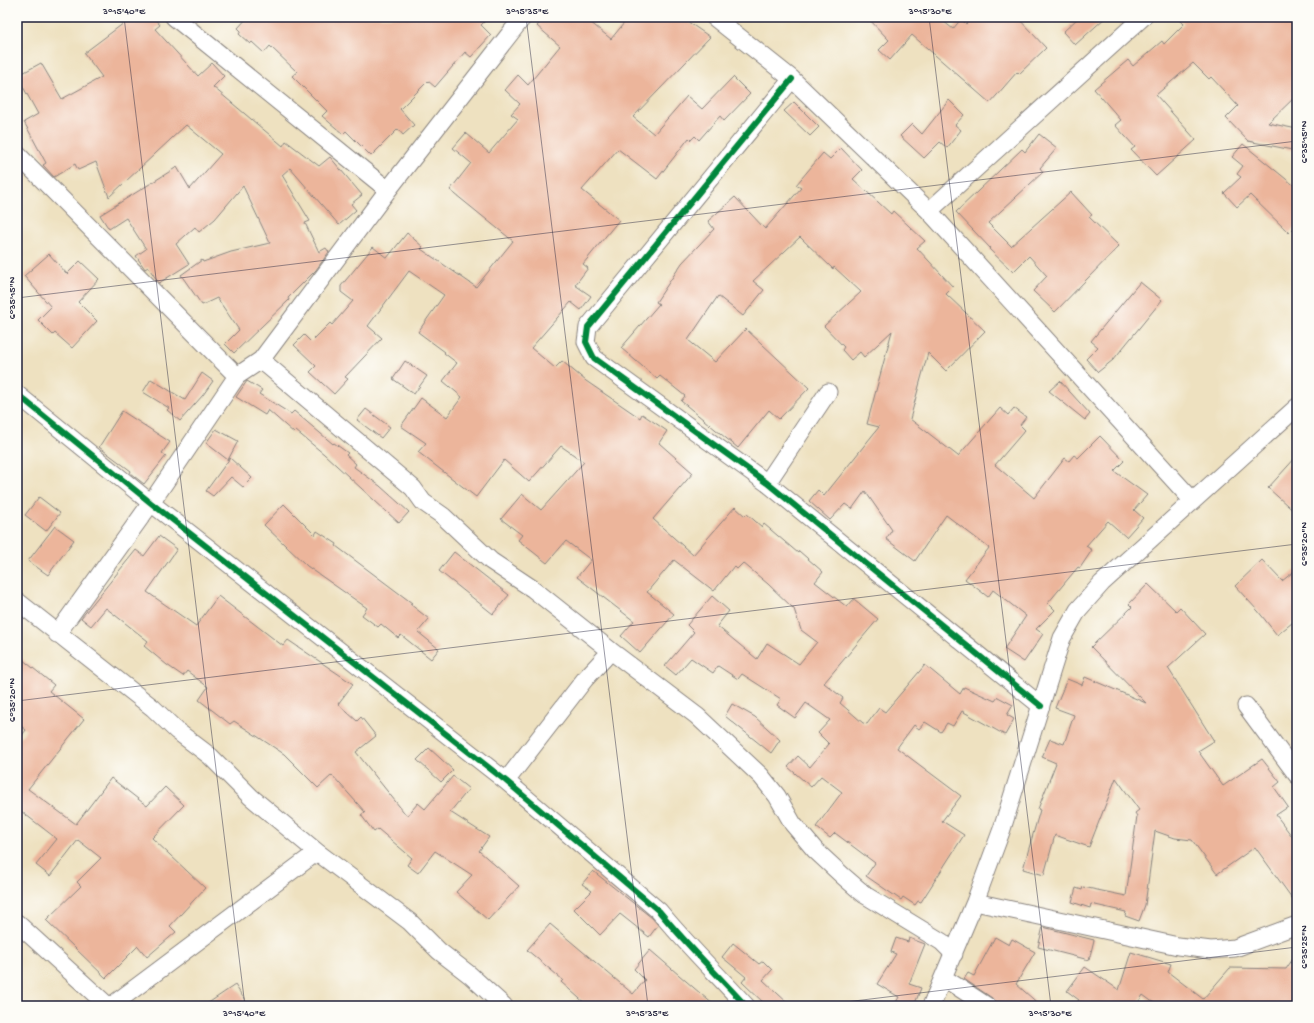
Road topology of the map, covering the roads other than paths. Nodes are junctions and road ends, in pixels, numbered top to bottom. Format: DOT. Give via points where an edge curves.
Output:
graph roads {
  1 [pos="174,17"];
  2 [pos="522,17"];
  3 [pos="714,17"];
  4 [pos="1142,17"];
  5 [pos="792,79"];
  6 [pos="17,154"];
  7 [pos="388,190"];
  8 [pos="929,211"];
  9 [pos="260,360"];
  10 [pos="237,376"];
  11 [pos="828,392"];
  12 [pos="17,394"];
  13 [pos="1297,408"];
  14 [pos="767,483"];
  15 [pos="1193,502"];
  16 [pos="151,503"];
  17 [pos="17,601"];
  18 [pos="57,634"];
  19 [pos="611,651"];
  20 [pos="1041,706"];
  21 [pos="1246,706"];
  22 [pos="1297,775"];
  23 [pos="506,781"];
  24 [pos="317,852"];
  25 [pos="975,902"];
  26 [pos="17,923"];
  27 [pos="1296,927"];
  28 [pos="954,954"];
  29 [pos="944,978"];
  30 [pos="110,1006"];
  31 [pos="504,1006"];
  32 [pos="746,1006"];
  33 [pos="931,1006"];
  34 [pos="987,1006"];
  1 -- 7 [label="street"];
  2 -- 7 [label="street"];
  3 -- 5 [label="street"];
  4 -- 8 [label="street"];
  5 -- 8 [label="street"];
  5 -- 14 [label="street" via="588,327 586,342 594,358"];
  6 -- 10 [label="street"];
  7 -- 9 [label="street"];
  8 -- 15 [label="street"];
  9 -- 10 [label="street"];
  9 -- 19 [label="street" via="413,488 423,502 443,516 491,561 533,589"];
  10 -- 16 [label="street"];
  11 -- 14 [label="street"];
  12 -- 16 [label="street"];
  13 -- 15 [label="street"];
  14 -- 20 [label="street"];
  15 -- 20 [label="street" via="1102,583 1078,610 1062,638"];
  16 -- 18 [label="street"];
  16 -- 23 [label="street"];
  17 -- 18 [label="street"];
  18 -- 24 [label="street" via="153,708 177,732 210,756 251,797"];
  19 -- 23 [label="street" via="585,679"];
  19 -- 28 [label="street" via="698,716 761,776 777,796 793,824 815,850 843,876 865,895 942,942"];
  20 -- 25 [label="street" via="1002,829"];
  21 -- 22 [label="street"];
  23 -- 32 [label="street" via="659,911"];
  24 -- 30 [label="street"];
  24 -- 31 [label="street" via="410,922 439,951"];
  25 -- 27 [label="street" via="1178,946 1211,950 1235,948"];
  25 -- 28 [label="street"];
  26 -- 30 [label="street"];
  28 -- 29 [label="street"];
  29 -- 33 [label="street"];
  29 -- 34 [label="street"];
}
